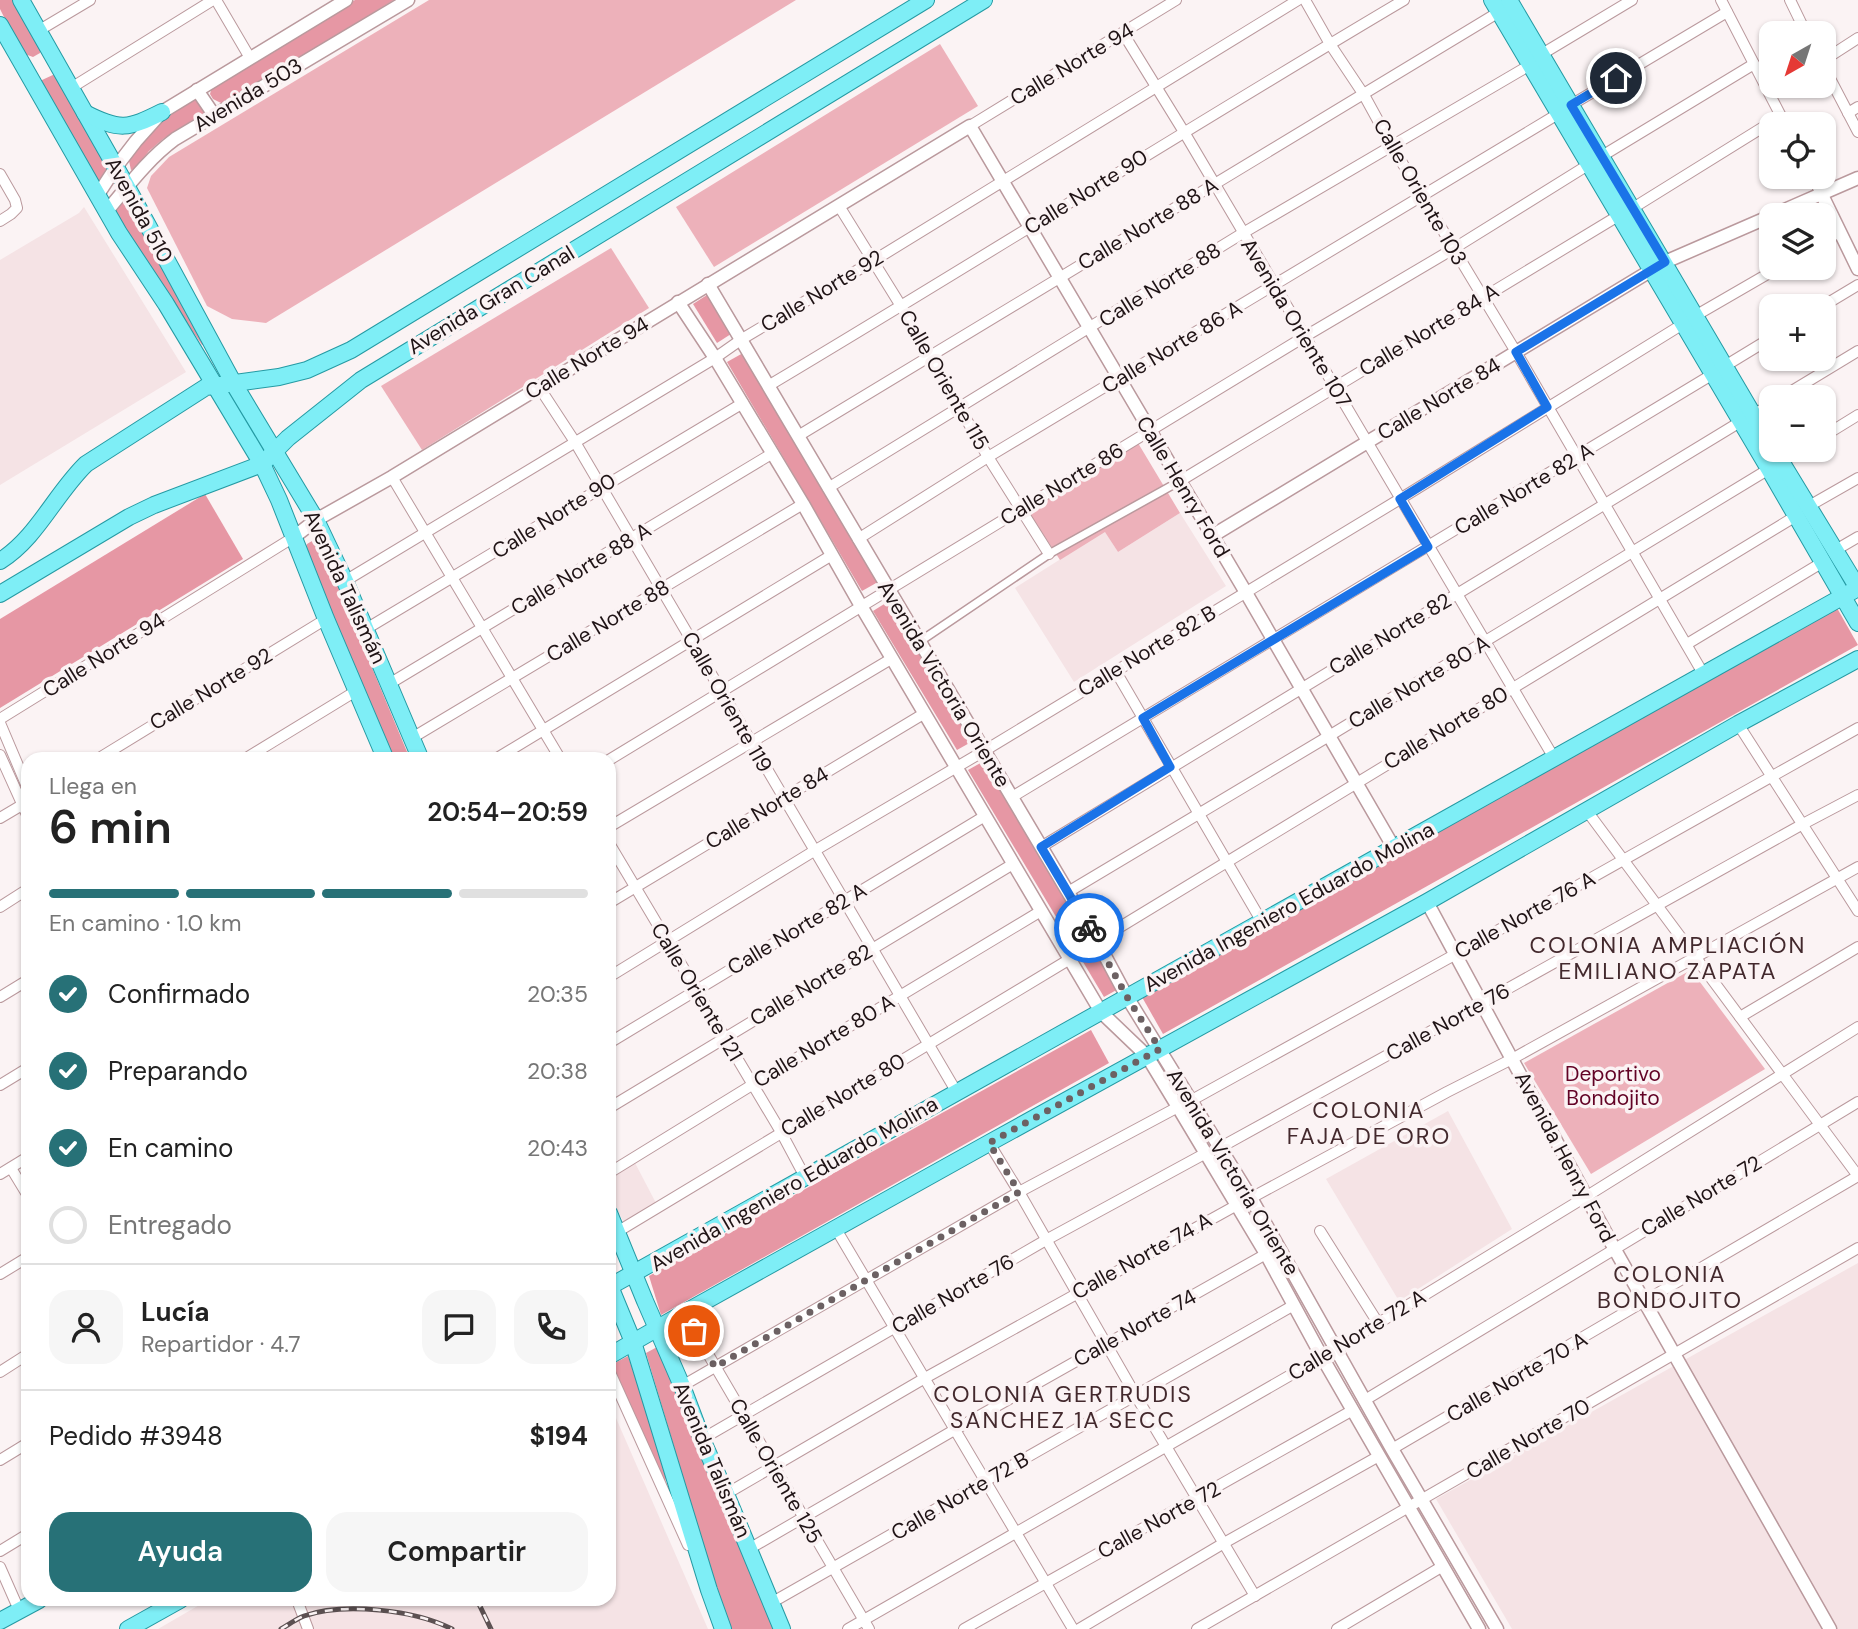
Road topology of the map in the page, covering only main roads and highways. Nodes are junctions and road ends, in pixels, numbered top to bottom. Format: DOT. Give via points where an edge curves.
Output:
graph roads {
  1 [pos="21,0"];
  2 [pos="926,0"];
  3 [pos="984,0"];
  4 [pos="1505,3"];
  5 [pos="0,25"];
  6 [pos="55,61"];
  7 [pos="29,76"];
  8 [pos="163,112"];
  9 [pos="85,113"];
  10 [pos="234,384"];
  11 [pos="216,386"];
  12 [pos="1746,418"];
  13 [pos="249,425"];
  14 [pos="1759,432"];
  15 [pos="1759,438"];
  16 [pos="274,451"];
  17 [pos="1775,462"];
  18 [pos="262,464"];
  19 [pos="1829,556"];
  20 [pos="0,561"];
  21 [pos="1858,588"];
  22 [pos="0,594"];
  23 [pos="1843,597"];
  24 [pos="1858,624"];
  25 [pos="1858,659"];
  26 [pos="383,752"];
  27 [pos="418,752"];
  28 [pos="616,1230"];
  29 [pos="634,1274"];
  30 [pos="616,1283"];
  31 [pos="616,1301"];
  32 [pos="645,1301"];
  33 [pos="621,1311"];
  34 [pos="656,1328"];
  35 [pos="634,1342"];
  36 [pos="616,1352"];
  37 [pos="27,1606"];
  38 [pos="169,1606"];
  39 [pos="0,1621"];
  40 [pos="128,1629"];
  41 [pos="723,1629"];
  42 [pos="782,1629"];
  1 -- 6 [label="main road, Avenida 510"];
  2 -- 10 [label="main road, Avenida Gran Canal" via="351,351 307,370"];
  3 -- 16 [label="main road, Avenida Gran Canal" via="361,380"];
  4 -- 12 [label="main road"];
  5 -- 7 [label="main road, Avenida 510"];
  6 -- 7 [label="main road"];
  6 -- 9 [label="main road, Avenida 510"];
  7 -- 11 [label="main road, Avenida 510" via="106,212"];
  8 -- 9 [label="main road" via="129,126 115,126"];
  9 -- 10 [label="main road, Avenida 510"];
  10 -- 11 [label="main road, Avenida Gran Canal"];
  10 -- 13 [label="main road, Avenida 510"];
  11 -- 13 [label="main road, Avenida 510"];
  11 -- 20 [label="main road, Avenida Gran Canal" via="206,387 86,464 31,533"];
  12 -- 14 [label="main road"];
  12 -- 15 [label="main road"];
  13 -- 16 [label="main road, Avenida Talismán"];
  13 -- 18 [label="main road, Avenida Talismán"];
  16 -- 18 [label="main road, Avenida Gran Canal"];
  16 -- 27 [label="main road, Avenida Talismán" via="316,520"];
  17 -- 19 [label="main road"];
  18 -- 22 [label="main road, Avenida Gran Canal" via="129,517"];
  18 -- 26 [label="main road, Avenida Talismán"];
  19 -- 21 [label="main road"];
  19 -- 23 [label="main road"];
  21 -- 23 [label="main road, Avenida Ingeniero Eduardo Molina"];
  23 -- 24 [label="main road"];
  23 -- 29 [label="main road, Avenida Ingeniero Eduardo Molina"];
  25 -- 34 [label="main road"];
  28 -- 29 [label="main road, Avenida Talismán"];
  29 -- 30 [label="main road, Avenida Ingeniero Eduardo Molina"];
  29 -- 32 [label="main road, Avenida Talismán"];
  31 -- 33 [label="main road, Avenida Talismán"];
  32 -- 33 [label="main road"];
  32 -- 34 [label="main road, Avenida Talismán"];
  33 -- 35 [label="main road, Avenida Talismán"];
  34 -- 35 [label="main road"];
  34 -- 42 [label="main road, Avenida Talismán"];
  35 -- 36 [label="main road"];
  35 -- 41 [label="main road, Avenida Talismán"];
  37 -- 39 [label="main road"];
  38 -- 40 [label="main road"];
}
